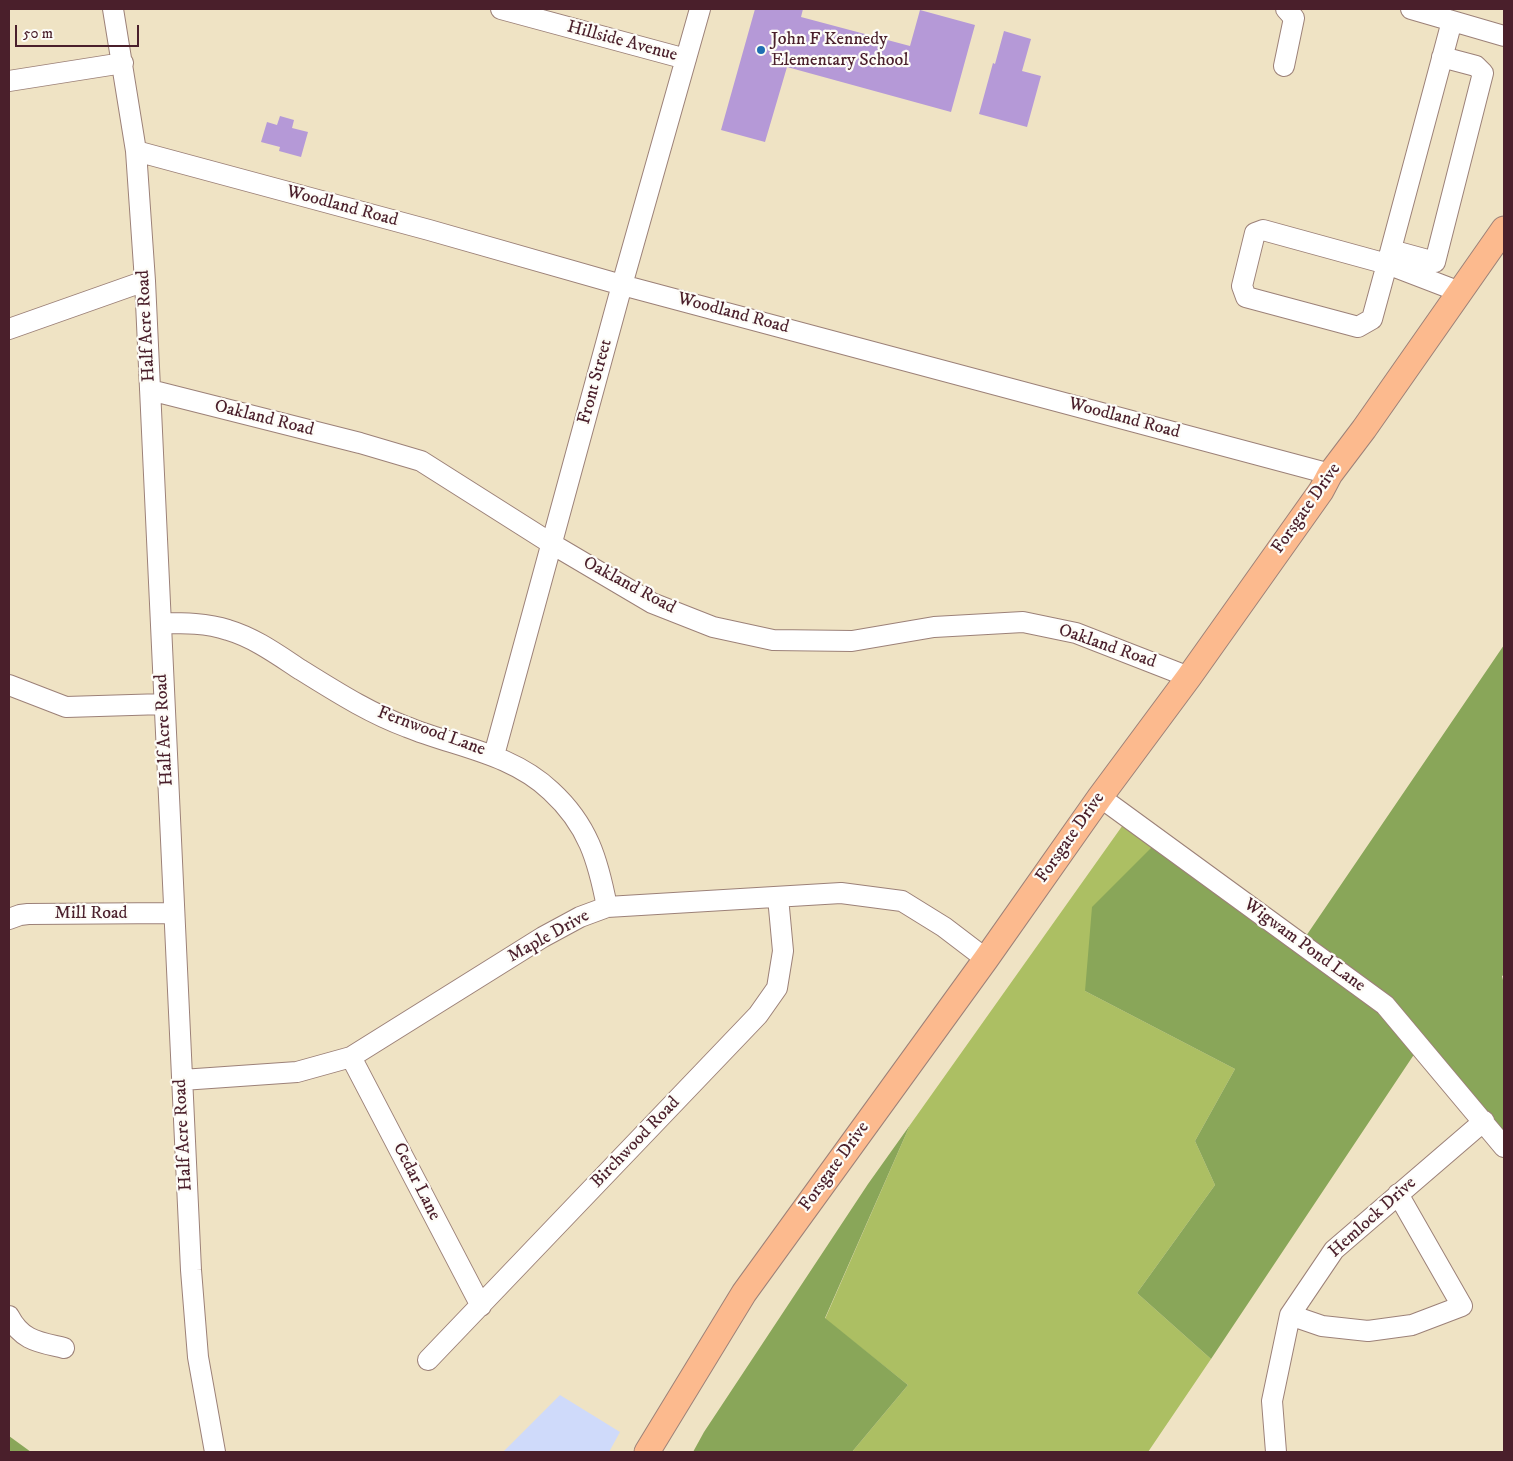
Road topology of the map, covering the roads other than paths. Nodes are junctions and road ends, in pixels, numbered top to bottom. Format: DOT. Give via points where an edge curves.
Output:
graph roads {
  1 [pos="113,9"];
  2 [pos="501,9"];
  3 [pos="700,9"];
  4 [pos="1286,9"];
  5 [pos="1411,9"];
  6 [pos="1452,21"];
  7 [pos="1504,36"];
  8 [pos="1442,56"];
  9 [pos="686,60"];
  10 [pos="122,64"];
  11 [pos="1284,66"];
  12 [pos="9,81"];
  13 [pos="136,151"];
  14 [pos="1504,229"];
  15 [pos="1389,257"];
  16 [pos="145,281"];
  17 [pos="622,285"];
  18 [pos="1460,292"];
  19 [pos="9,329"];
  20 [pos="150,390"];
  21 [pos="1330,474"];
  22 [pos="552,544"];
  23 [pos="161,623"];
  24 [pos="1189,677"];
  25 [pos="9,685"];
  26 [pos="164,704"];
  27 [pos="494,756"];
  28 [pos="1100,796"];
  29 [pos="778,897"];
  30 [pos="607,907"];
  31 [pos="174,913"];
  32 [pos="9,919"];
  33 [pos="986,959"];
  34 [pos="351,1057"];
  35 [pos="182,1080"];
  36 [pos="1484,1121"];
  37 [pos="1504,1147"];
  38 [pos="1398,1194"];
  39 [pos="480,1306"];
  40 [pos="1290,1315"];
  41 [pos="9,1316"];
  42 [pos="64,1348"];
  43 [pos="428,1360"];
  44 [pos="215,1452"];
  45 [pos="647,1452"];
  46 [pos="1276,1452"];
  1 -- 10 [label="street, Half Acre Road"];
  2 -- 9 [label="street, Hillside Avenue"];
  3 -- 9 [label="street, Front Street"];
  4 -- 11 [label="street" via="1294,18"];
  5 -- 6 [label="street"];
  6 -- 7 [label="street"];
  6 -- 8 [label="street"];
  8 -- 15 [label="street"];
  8 -- 15 [label="street" via="1476,66 1483,73 1435,262"];
  9 -- 17 [label="street, Front Street"];
  10 -- 12 [label="street"];
  10 -- 13 [label="street, Half Acre Road"];
  13 -- 16 [label="street, Half Acre Road"];
  13 -- 17 [label="street, Woodland Road"];
  14 -- 18 [label="main road, Forsgate Drive"];
  15 -- 15 [label="street" via="1263,230 1255,233 1242,286 1246,297 1358,327 1372,319"];
  15 -- 18 [label="street"];
  16 -- 19 [label="street"];
  16 -- 20 [label="street, Half Acre Road"];
  17 -- 21 [label="street, Woodland Road"];
  17 -- 22 [label="street, Front Street"];
  18 -- 21 [label="main road, Forsgate Drive"];
  20 -- 22 [label="street, Oakland Road" via="421,461"];
  20 -- 23 [label="street, Half Acre Road"];
  21 -- 24 [label="main road, Forsgate Drive"];
  22 -- 24 [label="street, Oakland Road" via="652,603 713,627 773,640 852,640 934,627 1023,622 1076,633"];
  22 -- 27 [label="street, Front Street"];
  23 -- 26 [label="street, Half Acre Road"];
  23 -- 27 [label="street, Fernwood Lane" via="192,623 228,630 262,644 358,704 407,727"];
  24 -- 28 [label="main road, Forsgate Drive"];
  25 -- 26 [label="street" via="66,707"];
  26 -- 31 [label="street, Half Acre Road"];
  27 -- 30 [label="street, Fernwood Lane" via="527,771 551,790 575,816 592,848"];
  28 -- 33 [label="main road, Forsgate Drive"];
  28 -- 36 [label="street, Wigwam Pond Lane" via="1385,1005"];
  29 -- 30 [label="street, Maple Drive"];
  29 -- 33 [label="street, Maple Drive" via="841,893 902,901"];
  29 -- 39 [label="street, Birchwood Road" via="783,951 777,988 758,1015"];
  30 -- 34 [label="street, Maple Drive" via="543,937"];
  31 -- 32 [label="street, Mill Road" via="28,914"];
  31 -- 35 [label="street, Half Acre Road"];
  33 -- 45 [label="main road, Forsgate Drive" via="744,1293"];
  34 -- 35 [label="street, Maple Drive" via="297,1072"];
  34 -- 39 [label="street, Cedar Lane"];
  35 -- 44 [label="street, Half Acre Road" via="198,1357"];
  36 -- 37 [label="street, Wigwam Pond Lane"];
  36 -- 38 [label="street, Hemlock Drive"];
  38 -- 40 [label="street, Hemlock Drive" via="1334,1250"];
  38 -- 40 [label="street" via="1462,1306 1412,1325 1368,1331 1322,1326"];
  39 -- 43 [label="street, Birchwood Road"];
  40 -- 46 [label="street, Hemlock Drive" via="1272,1401"];
  41 -- 42 [label="street" via="32,1340"];
}
